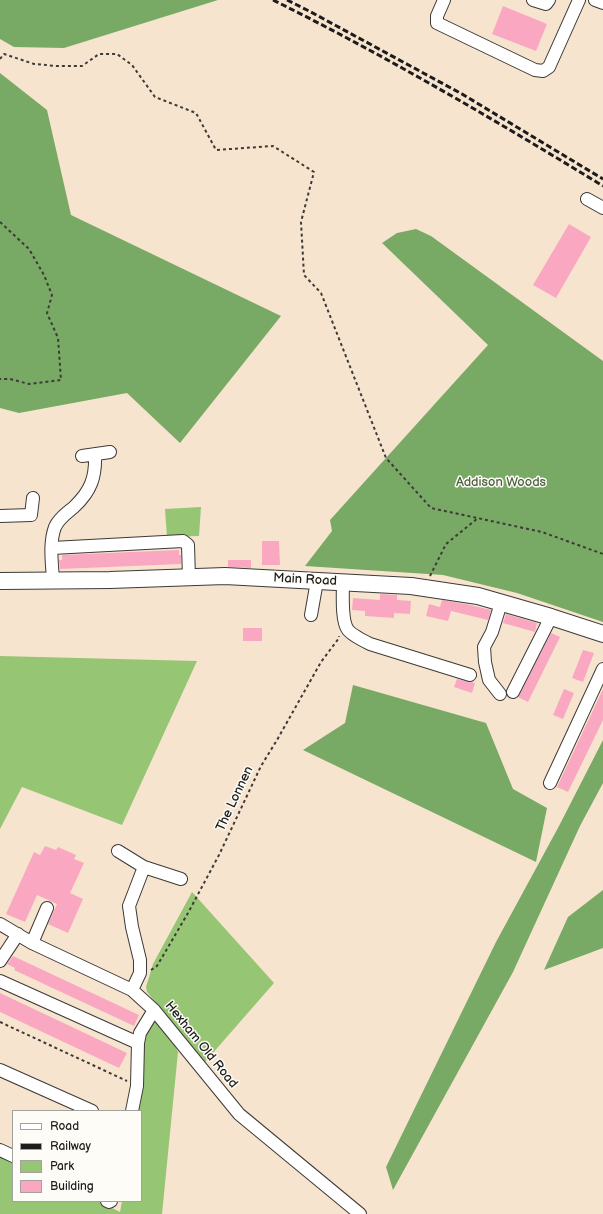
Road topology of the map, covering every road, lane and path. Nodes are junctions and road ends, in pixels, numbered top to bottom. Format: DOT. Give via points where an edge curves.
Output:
graph roads {
  1 [pos="444,0"];
  2 [pos="533,0"];
  3 [pos="549,0"];
  4 [pos="579,0"];
  5 [pos="595,0"];
  6 [pos="603,3"];
  7 [pos="0,59"];
  8 [pos="587,198"];
  9 [pos="603,208"];
  10 [pos="0,222"];
  11 [pos="0,379"];
  12 [pos="110,452"];
  13 [pos="95,454"];
  14 [pos="82,456"];
  15 [pos="33,498"];
  16 [pos="0,516"];
  17 [pos="478,518"];
  18 [pos="52,548"];
  19 [pos="603,554"];
  20 [pos="189,578"];
  21 [pos="53,580"];
  22 [pos="0,581"];
  23 [pos="317,581"];
  24 [pos="343,582"];
  25 [pos="424,588"];
  26 [pos="501,603"];
  27 [pos="311,615"];
  28 [pos="551,617"];
  29 [pos="340,631"];
  30 [pos="603,634"];
  31 [pos="603,669"];
  32 [pos="470,675"];
  33 [pos="514,692"];
  34 [pos="500,694"];
  35 [pos="550,783"];
  36 [pos="118,851"];
  37 [pos="144,867"];
  38 [pos="181,879"];
  39 [pos="47,908"];
  40 [pos="0,924"];
  41 [pos="18,934"];
  42 [pos="32,943"];
  43 [pos="0,961"];
  44 [pos="146,974"];
  45 [pos="0,981"];
  46 [pos="132,990"];
  47 [pos="154,1010"];
  48 [pos="0,1022"];
  49 [pos="138,1043"];
  50 [pos="0,1070"];
  51 [pos="137,1086"];
  52 [pos="90,1110"];
  53 [pos="132,1110"];
  54 [pos="0,1150"];
  55 [pos="12,1156"];
  56 [pos="360,1214"];
  1 -- 4 [label="street" via="437,16 437,23 535,70 543,71 549,67"];
  2 -- 3 [label="street" via="546,4"];
  5 -- 6 [label="street"];
  7 -- 17 [label="path" via="4,54 34,64 82,66 99,54 117,54 132,65 155,97 196,113 216,150 273,146 314,172 301,222 304,275 321,293 386,458 431,508"];
  8 -- 9 [label="street"];
  10 -- 11 [label="path" via="29,249 52,295 47,313 58,338 61,380 29,384"];
  12 -- 13 [label="street"];
  13 -- 14 [label="street"];
  13 -- 18 [label="street" via="96,465 90,487 81,500 62,516 52,537"];
  15 -- 16 [label="street" via="31,515"];
  17 -- 19 [label="path" via="542,532"];
  17 -- 25 [label="path" via="446,544"];
  18 -- 20 [label="street" via="183,542 188,545"];
  18 -- 21 [label="street"];
  20 -- 21 [label="main road, Main Road"];
  20 -- 23 [label="main road, Main Road" via="225,576"];
  21 -- 22 [label="main road, Main Road"];
  23 -- 24 [label="main road, Main Road"];
  23 -- 27 [label="street"];
  24 -- 25 [label="main road, Main Road"];
  24 -- 32 [label="street" via="343,615 348,630 370,644"];
  25 -- 26 [label="main road, Main Road" via="478,596"];
  26 -- 28 [label="main road, Main Road"];
  26 -- 34 [label="street" via="492,632 484,647 489,680"];
  28 -- 30 [label="main road, Main Road"];
  28 -- 33 [label="street"];
  29 -- 44 [label="path, The Lonnen" via="339,638 321,662 260,766 188,913 157,966"];
  31 -- 35 [label="street"];
  36 -- 37 [label="street"];
  37 -- 38 [label="street"];
  37 -- 46 [label="street" via="129,906 140,960 140,973"];
  39 -- 42 [label="street"];
  40 -- 41 [label="street, Hexham Old Road"];
  41 -- 42 [label="street, Hexham Old Road"];
  41 -- 43 [label="street"];
  42 -- 46 [label="street, Hexham Old Road"];
  45 -- 49 [label="street"];
  46 -- 47 [label="street, Hexham Old Road"];
  47 -- 49 [label="street" via="140,1033"];
  47 -- 56 [label="street, Hexham Old Road" via="239,1114"];
  48 -- 51 [label="path"];
  49 -- 51 [label="street"];
  50 -- 52 [label="street"];
  51 -- 53 [label="street"];
  54 -- 55 [label="street"];
}
